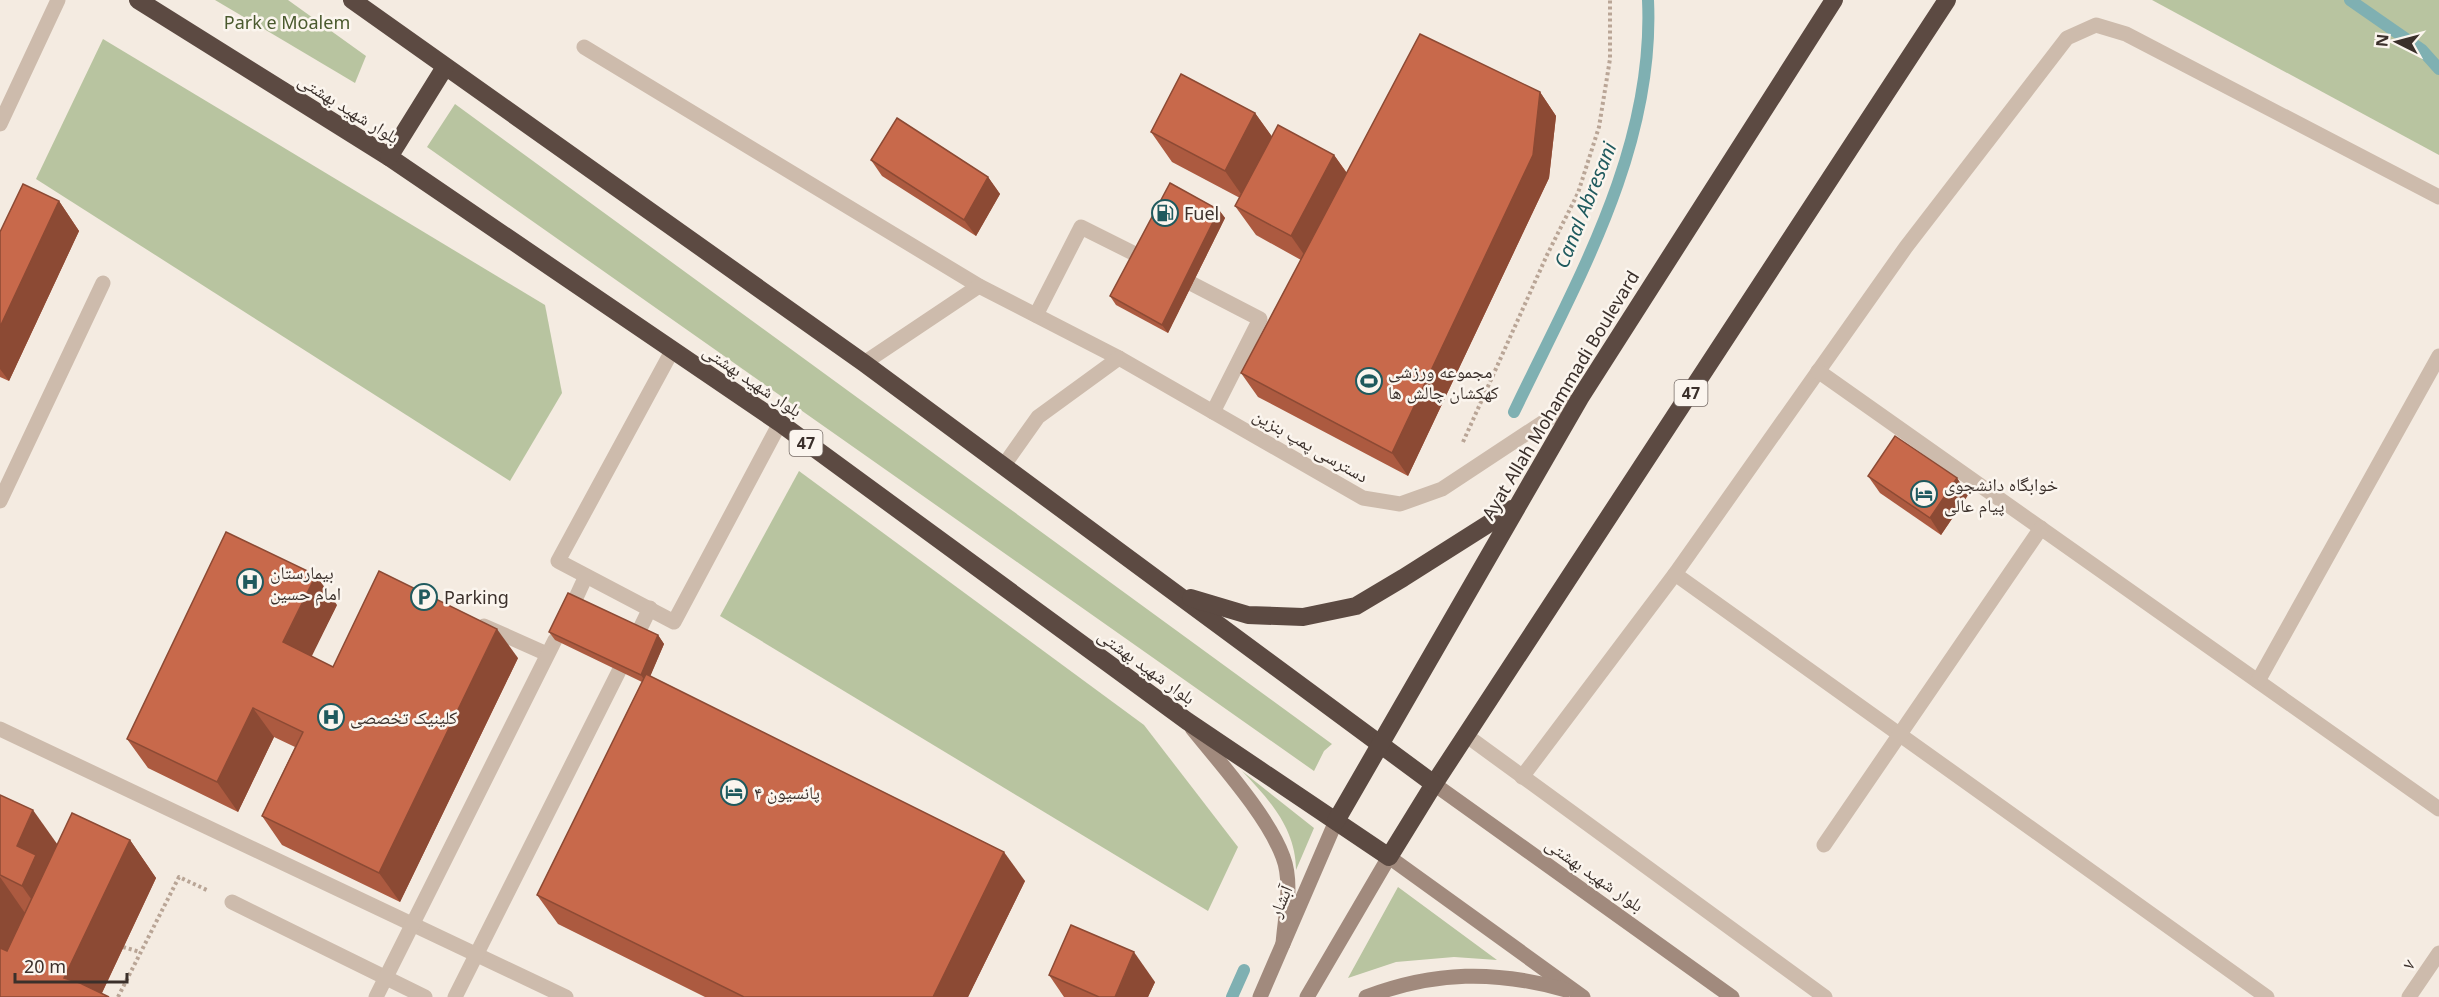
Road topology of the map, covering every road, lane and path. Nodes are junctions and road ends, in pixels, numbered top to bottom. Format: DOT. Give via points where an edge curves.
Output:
graph roads {
  1 [pos="58,0"];
  2 [pos="138,0"];
  3 [pos="352,0"];
  4 [pos="1610,0"];
  5 [pos="1834,0"];
  6 [pos="1947,0"];
  7 [pos="584,47"];
  8 [pos="445,67"];
  9 [pos="0,124"];
  10 [pos="389,158"];
  11 [pos="2439,197"];
  12 [pos="103,283"];
  13 [pos="979,286"];
  14 [pos="1036,315"];
  15 [pos="672,351"];
  16 [pos="2439,356"];
  17 [pos="1119,358"];
  18 [pos="864,363"];
  19 [pos="1818,371"];
  20 [pos="1580,398"];
  21 [pos="1213,412"];
  22 [pos="780,423"];
  23 [pos="1461,446"];
  24 [pos="1004,465"];
  25 [pos="0,501"];
  26 [pos="1516,506"];
  27 [pos="2041,528"];
  28 [pos="1149,573"];
  29 [pos="1675,574"];
  30 [pos="586,576"];
  31 [pos="574,602"];
  32 [pos="650,608"];
  33 [pos="472,621"];
  34 [pos="638,633"];
  35 [pos="555,640"];
  36 [pos="548,654"];
  37 [pos="619,671"];
  38 [pos="2258,681"];
  39 [pos="1187,721"];
  40 [pos="0,729"];
  41 [pos="1901,735"];
  42 [pos="1467,736"];
  43 [pos="1379,744"];
  44 [pos="1522,777"];
  45 [pos="1434,784"];
  46 [pos="2439,809"];
  47 [pos="1336,821"];
  48 [pos="1824,845"];
  49 [pos="1389,857"];
  50 [pos="232,902"];
  51 [pos="412,925"];
  52 [pos="1283,944"];
  53 [pos="123,947"];
  54 [pos="140,952"];
  55 [pos="2439,953"];
  56 [pos="476,955"];
  57 [pos="385,978"];
  58 [pos="1580,995"];
  59 [pos="118,997"];
  60 [pos="376,997"];
  61 [pos="425,997"];
  62 [pos="455,997"];
  63 [pos="566,997"];
  64 [pos="1260,997"];
  65 [pos="1307,997"];
  66 [pos="1366,997"];
  67 [pos="1732,997"];
  68 [pos="1825,997"];
  69 [pos="2266,997"];
  70 [pos="2409,997"];
  1 -- 9 [label="street"];
  2 -- 10 [label="highway, بلوار شهید بهشتی / 47"];
  3 -- 8 [label="highway, بلوار شهید بهشتی"];
  4 -- 23 [label="path" via="1610,59 1599,127 1578,194"];
  5 -- 20 [label="highway, Ayat Allah Mohammadi Boulevard"];
  6 -- 42 [label="highway, 47"];
  7 -- 13 [label="street, دسترسی پمپ بنزین"];
  8 -- 10 [label="highway"];
  8 -- 18 [label="highway, بلوار شهید بهشتی"];
  10 -- 15 [label="highway, بلوار شهید بهشتی / 47"];
  11 -- 19 [label="street" via="2126,34 2096,25 2067,38 1906,247"];
  12 -- 25 [label="street"];
  13 -- 14 [label="street, دسترسی پمپ بنزین"];
  13 -- 18 [label="street"];
  14 -- 17 [label="street, دسترسی پمپ بنزین"];
  14 -- 21 [label="street" via="1081,226 1260,319"];
  15 -- 22 [label="highway, بلوار شهید بهشتی / 47"];
  15 -- 30 [label="street" via="558,561"];
  16 -- 38 [label="street"];
  17 -- 21 [label="street, دسترسی پمپ بنزین"];
  17 -- 24 [label="street" via="1038,417"];
  18 -- 24 [label="highway, بلوار شهید بهشتی"];
  19 -- 27 [label="street"];
  19 -- 29 [label="street"];
  20 -- 21 [label="street, دسترسی پمپ بنزین" via="1442,489 1400,504 1363,498"];
  20 -- 26 [label="highway, Ayat Allah Mohammadi Boulevard"];
  22 -- 32 [label="street" via="674,622"];
  22 -- 39 [label="highway, بلوار شهید بهشتی / 47"];
  24 -- 28 [label="highway, بلوار شهید بهشتی"];
  26 -- 28 [label="highway" via="1356,606 1303,617 1248,615 1196,601"];
  26 -- 43 [label="highway, Ayat Allah Mohammadi Boulevard"];
  27 -- 38 [label="street"];
  27 -- 41 [label="street"];
  28 -- 43 [label="highway, بلوار شهید بهشتی"];
  29 -- 41 [label="street"];
  29 -- 44 [label="street"];
  30 -- 31 [label="street"];
  30 -- 32 [label="street"];
  32 -- 34 [label="street"];
  33 -- 36 [label="street"];
  35 -- 36 [label="street"];
  36 -- 51 [label="street"];
  37 -- 56 [label="street"];
  38 -- 46 [label="street"];
  39 -- 47 [label="highway, بلوار شهید بهشتی / 47"];
  39 -- 52 [label="street" via="1262,819 1284,857 1288,891"];
  40 -- 51 [label="street"];
  41 -- 48 [label="street"];
  41 -- 69 [label="street"];
  42 -- 44 [label="street"];
  42 -- 45 [label="highway, 47"];
  43 -- 45 [label="highway, بلوار شهید بهشتی"];
  43 -- 47 [label="highway, Ayat Allah Mohammadi Boulevard"];
  44 -- 68 [label="street"];
  45 -- 49 [label="highway, 47"];
  45 -- 67 [label="street, بلوار شهید بهشتی"];
  47 -- 49 [label="highway, بلوار شهید بهشتی / 47"];
  47 -- 52 [label="street, آبشار"];
  49 -- 58 [label="street, بلوار شهید بهشتی"];
  49 -- 65 [label="street"];
  50 -- 54 [label="path" via="179,877"];
  50 -- 57 [label="street"];
  51 -- 56 [label="street"];
  51 -- 57 [label="street"];
  52 -- 64 [label="street, آبشار"];
  53 -- 54 [label="path"];
  54 -- 59 [label="path"];
  55 -- 70 [label="street, ۷"];
  56 -- 62 [label="street"];
  56 -- 63 [label="street"];
  57 -- 60 [label="street"];
  57 -- 61 [label="street"];
  58 -- 66 [label="street" via="1533,981 1487,975 1442,976"];
}
